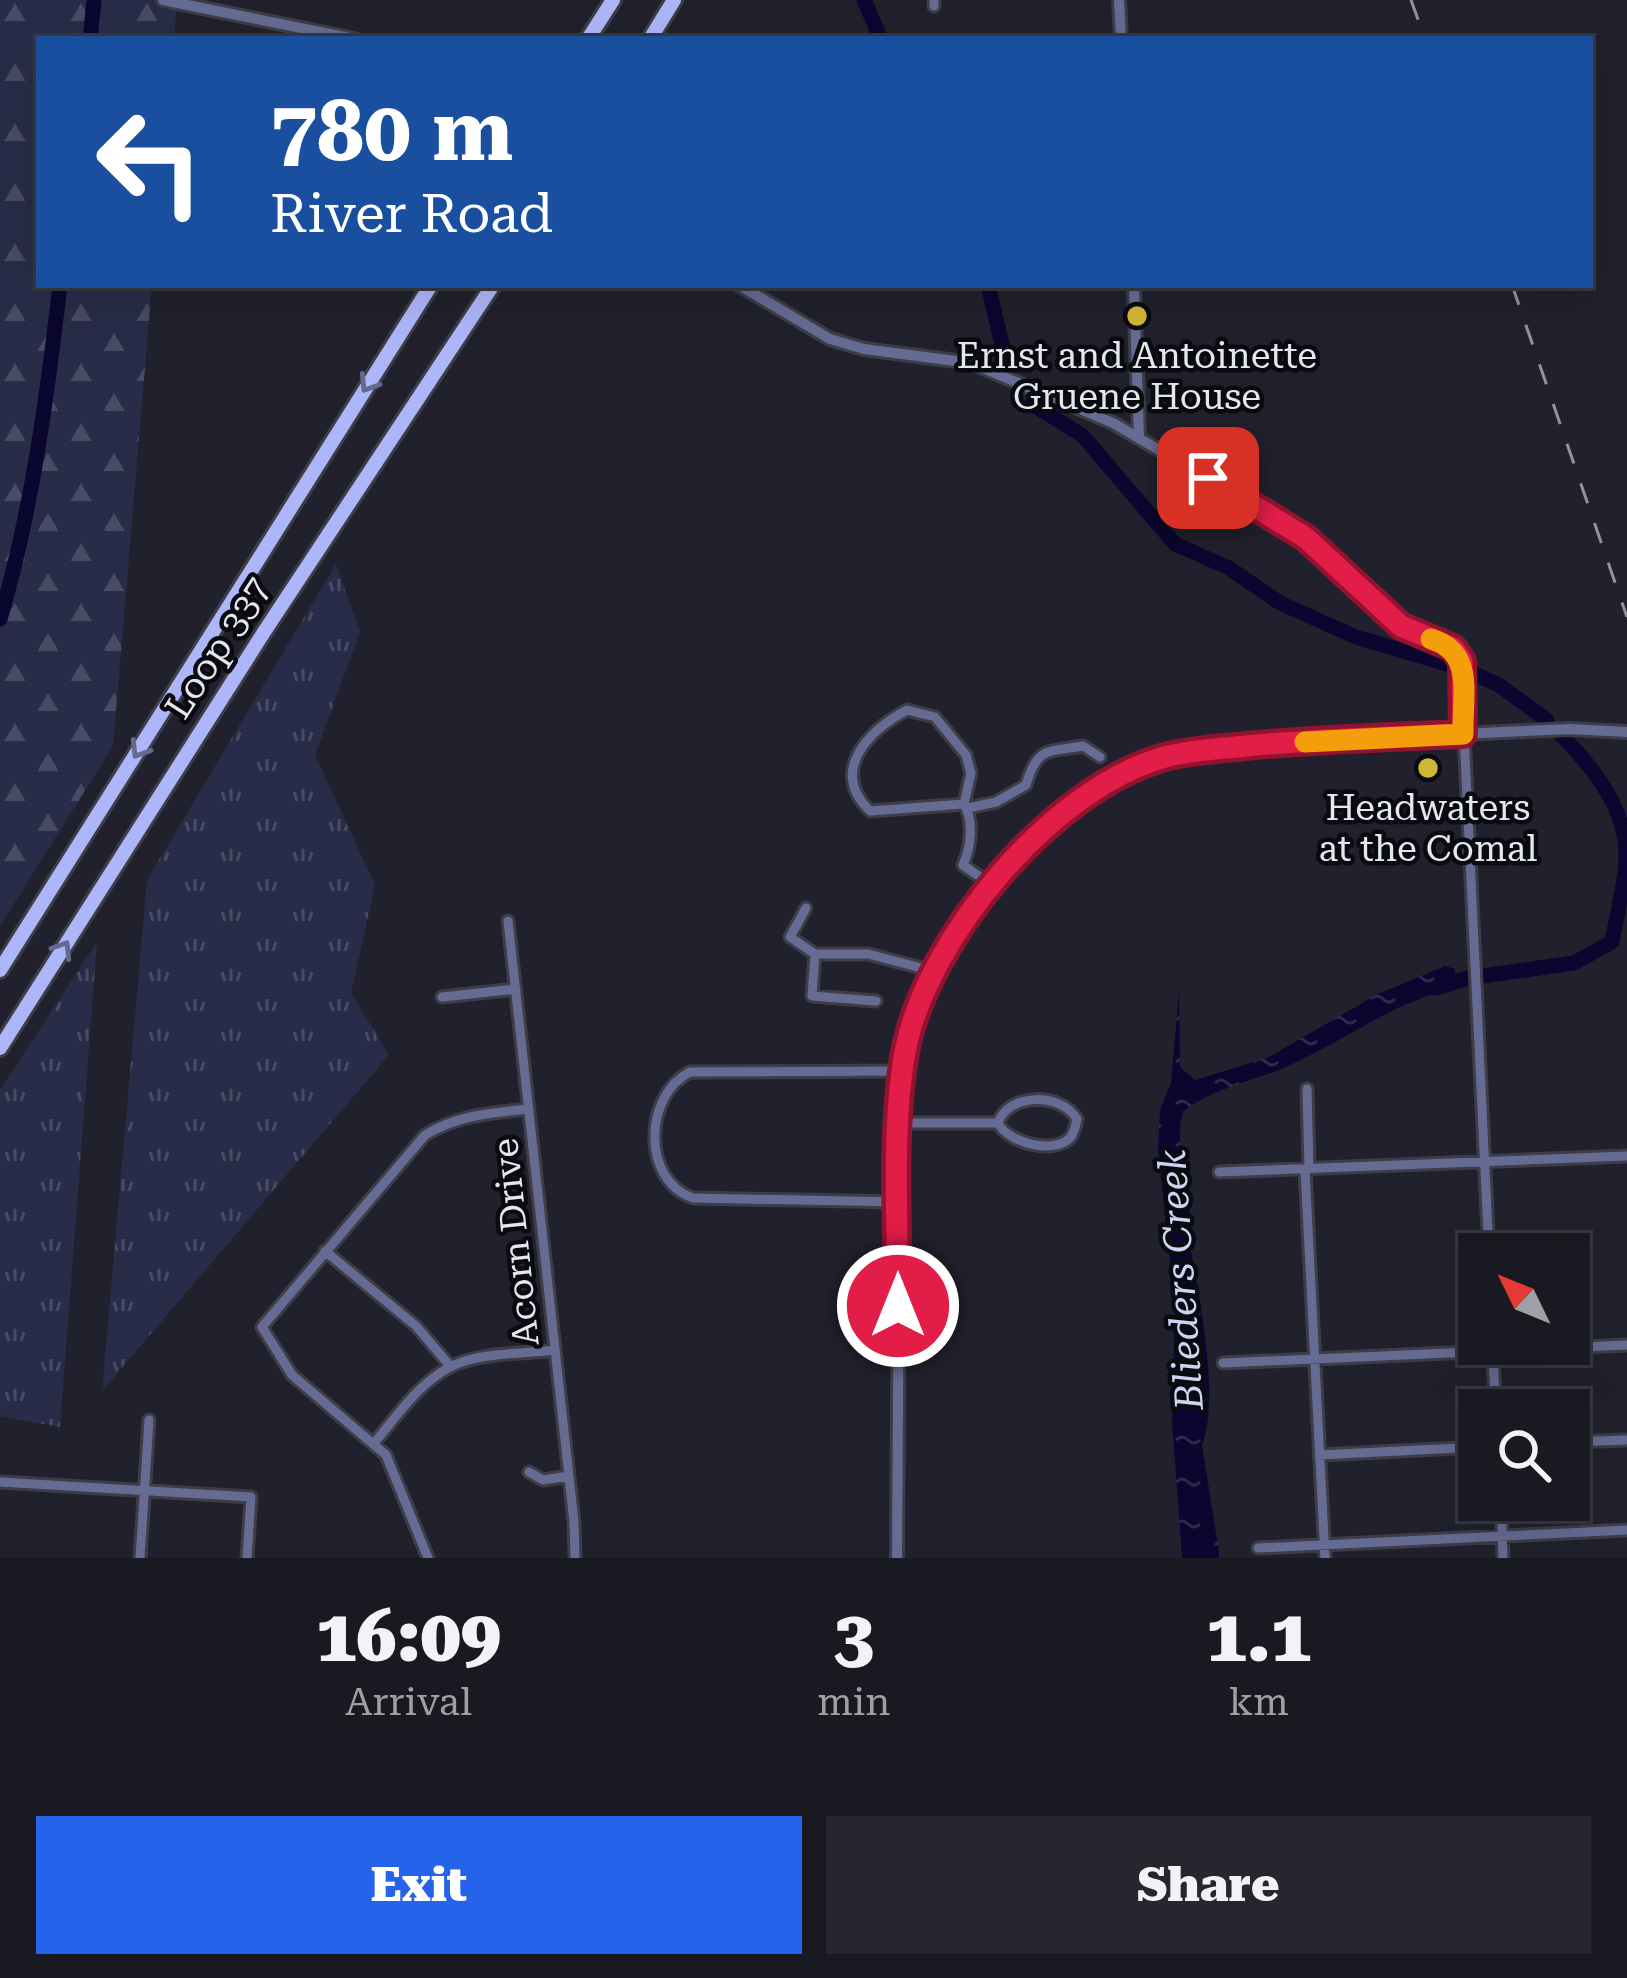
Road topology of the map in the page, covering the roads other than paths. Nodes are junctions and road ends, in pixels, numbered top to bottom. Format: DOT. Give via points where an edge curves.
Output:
graph roads {
  1 [pos="163,0"];
  2 [pos="613,0"];
  3 [pos="674,0"];
  4 [pos="1119,0"];
  5 [pos="341,36"];
  6 [pos="589,36"];
  7 [pos="652,36"];
  8 [pos="1121,36"];
  9 [pos="429,288"];
  10 [pos="491,288"];
  11 [pos="745,288"];
  12 [pos="1134,288"];
  13 [pos="1139,438"];
  14 [pos="1627,732"];
  15 [pos="1463,734"];
  16 [pos="1100,757"];
  17 [pos="966,806"];
  18 [pos="993,886"];
  19 [pos="806,908"];
  20 [pos="508,921"];
  21 [pos="815,954"];
  22 [pos="0,970"];
  23 [pos="933,971"];
  24 [pos="516,989"];
  25 [pos="442,997"];
  26 [pos="876,1001"];
  27 [pos="0,1048"];
  28 [pos="902,1071"];
  29 [pos="1307,1089"];
  30 [pos="529,1109"];
  31 [pos="899,1123"];
  32 [pos="998,1123"];
  33 [pos="1627,1156"];
  34 [pos="1485,1161"];
  35 [pos="1307,1170"];
  36 [pos="1219,1172"];
  37 [pos="899,1202"];
  38 [pos="1488,1233"];
  39 [pos="325,1251"];
  40 [pos="1627,1345"];
  41 [pos="1590,1346"];
  42 [pos="555,1350"];
  43 [pos="1458,1350"];
  44 [pos="1315,1360"];
  45 [pos="1223,1363"];
  46 [pos="451,1367"];
  47 [pos="148,1420"];
  48 [pos="1627,1440"];
  49 [pos="1590,1441"];
  50 [pos="375,1442"];
  51 [pos="1458,1448"];
  52 [pos="1319,1455"];
  53 [pos="529,1472"];
  54 [pos="569,1476"];
  55 [pos="0,1482"];
  56 [pos="145,1491"];
  57 [pos="1502,1521"];
  58 [pos="1627,1529"];
  59 [pos="1502,1535"];
  60 [pos="1324,1544"];
  61 [pos="1258,1548"];
  62 [pos="140,1558"];
  63 [pos="247,1558"];
  64 [pos="428,1558"];
  65 [pos="575,1558"];
  66 [pos="897,1558"];
  67 [pos="1325,1558"];
  68 [pos="1503,1558"];
  1 -- 5 [label="street"];
  2 -- 6 [label="main road"];
  3 -- 7 [label="main road"];
  4 -- 8 [label="street"];
  9 -- 22 [label="main road, Loop 337, one-way"];
  27 -- 10 [label="main road, Loop 337, one-way"];
  11 -- 13 [label="street" via="830,339 971,363"];
  12 -- 13 [label="street"];
  13 -- 15 [label="street" via="1297,531 1401,626 1453,648 1462,661"];
  14 -- 15 [label="street"];
  15 -- 18 [label="street" via="1204,750 1153,761 1052,820"];
  15 -- 34 [label="street"];
  16 -- 17 [label="street" via="1083,746 1042,752 1025,785 996,802"];
  17 -- 17 [label="street" via="966,755 935,717 907,710 859,746 855,776 870,811"];
  17 -- 18 [label="street" via="963,865"];
  18 -- 23 [label="street"];
  19 -- 21 [label="street" via="790,937"];
  20 -- 24 [label="street, Acorn Drive"];
  21 -- 23 [label="street" via="868,954"];
  21 -- 26 [label="street" via="812,996"];
  23 -- 28 [label="street"];
  24 -- 25 [label="street"];
  24 -- 30 [label="street, Acorn Drive"];
  28 -- 31 [label="street"];
  28 -- 37 [label="street" via="691,1072 662,1102 656,1146 661,1174 693,1198"];
  29 -- 35 [label="street"];
  30 -- 39 [label="street" via="470,1115 424,1135"];
  30 -- 42 [label="street, Acorn Drive"];
  31 -- 32 [label="street"];
  31 -- 37 [label="street"];
  32 -- 32 [label="street" via="1015,1143 1063,1143 1077,1119 1056,1100 1012,1103"];
  33 -- 34 [label="street"];
  34 -- 35 [label="street"];
  34 -- 38 [label="street"];
  35 -- 36 [label="street"];
  35 -- 44 [label="street"];
  37 -- 66 [label="street"];
  39 -- 46 [label="street" via="416,1325"];
  39 -- 50 [label="street" via="262,1327 292,1375"];
  40 -- 41 [label="street"];
  42 -- 46 [label="street"];
  42 -- 54 [label="street, Acorn Drive"];
  43 -- 44 [label="street"];
  44 -- 45 [label="street"];
  44 -- 52 [label="street"];
  46 -- 50 [label="street"];
  47 -- 56 [label="street"];
  48 -- 49 [label="street"];
  50 -- 64 [label="street"];
  51 -- 52 [label="street"];
  52 -- 60 [label="street"];
  53 -- 54 [label="street" via="543,1480"];
  54 -- 65 [label="street, Acorn Drive"];
  55 -- 56 [label="street"];
  56 -- 62 [label="street"];
  56 -- 63 [label="street" via="251,1497"];
  57 -- 59 [label="street"];
  58 -- 59 [label="street"];
  59 -- 60 [label="street"];
  59 -- 68 [label="street"];
  60 -- 61 [label="street"];
  60 -- 67 [label="street"];
}
